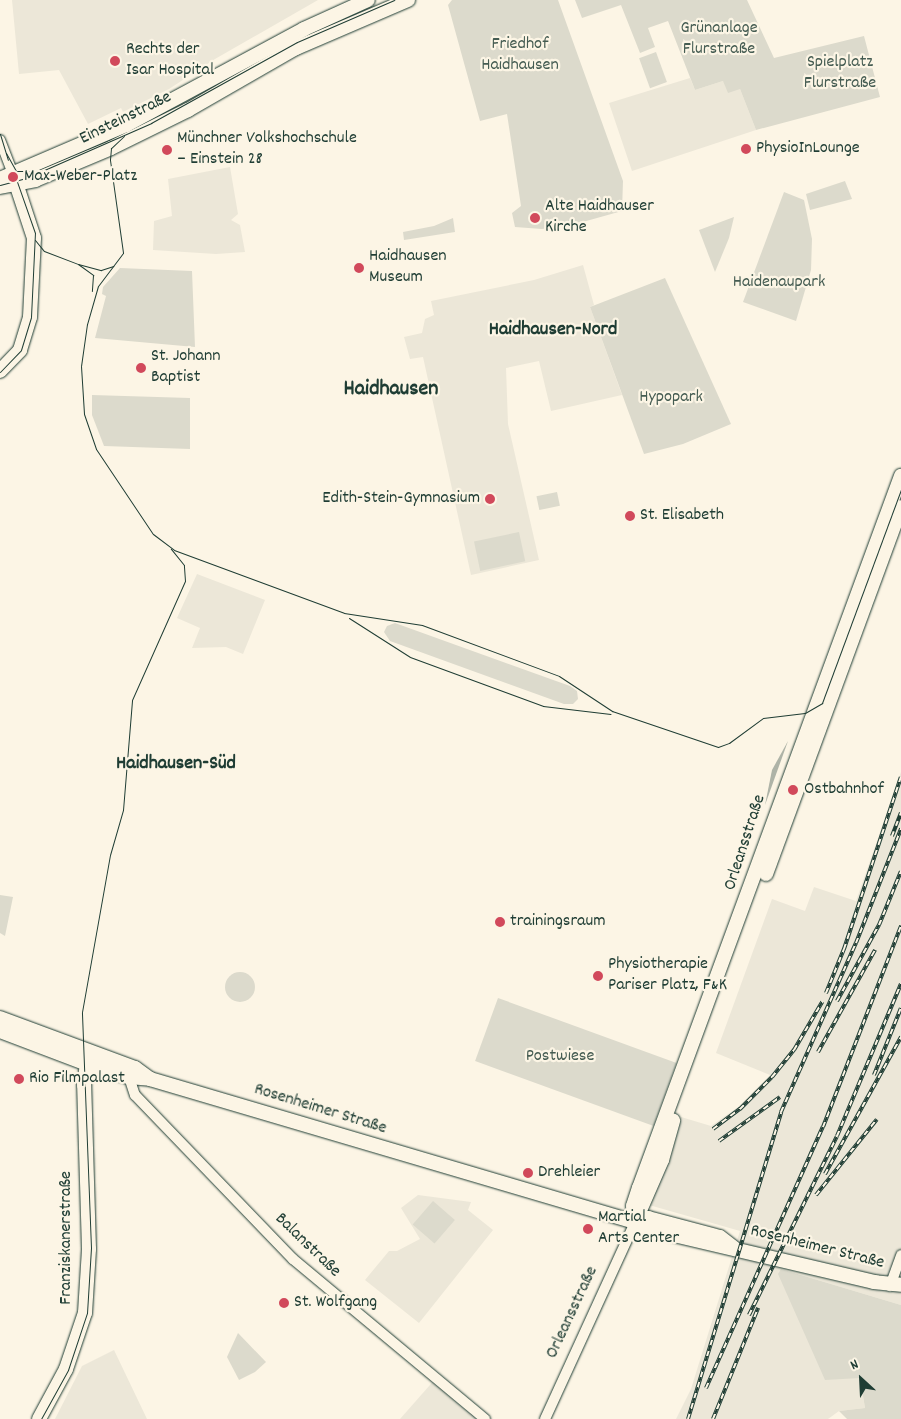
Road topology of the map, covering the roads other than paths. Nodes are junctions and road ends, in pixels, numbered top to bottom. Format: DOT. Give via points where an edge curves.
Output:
graph roads {
  1 [pos="368,0"];
  2 [pos="408,0"];
  3 [pos="0,140"];
  4 [pos="10,179"];
  5 [pos="0,187"];
  6 [pos="0,370"];
  7 [pos="901,476"];
  8 [pos="901,507"];
  9 [pos="726,970"];
  10 [pos="0,1018"];
  11 [pos="0,1031"];
  12 [pos="82,1067"];
  13 [pos="129,1077"];
  14 [pos="150,1079"];
  15 [pos="635,1222"];
  16 [pos="901,1255"];
  17 [pos="898,1288"];
  18 [pos="39,1419"];
  19 [pos="486,1419"];
  20 [pos="545,1419"];
  1 -- 4 [label="main road, Einsteinstraße" via="304,29 139,119"];
  2 -- 4 [label="main road, Einsteinstraße" via="302,45 181,114 111,148 35,180"];
  3 -- 4 [label="street"];
  4 -- 5 [label="main road"];
  4 -- 6 [label="main road" via="34,238 26,337 16,355"];
  7 -- 9 [label="main road, Orleansstraße" via="771,825"];
  8 -- 9 [label="main road, Orleansstraße"];
  9 -- 15 [label="main road, Orleansstraße" via="639,1188 633,1206"];
  10 -- 14 [label="main road, Rosenheimer Straße" via="135,1068"];
  11 -- 12 [label="main road"];
  12 -- 13 [label="main road"];
  12 -- 18 [label="main road, Franziskanerstraße" via="89,1249 85,1312 66,1369"];
  13 -- 14 [label="main road"];
  13 -- 19 [label="street, Balanstraße" via="135,1095 293,1259"];
  14 -- 15 [label="main road, Rosenheimer Straße"];
  15 -- 17 [label="main road, Rosenheimer Straße" via="648,1218 720,1237 734,1248"];
  15 -- 20 [label="street, Orleansstraße"];
  16 -- 17 [label="street"];
}
